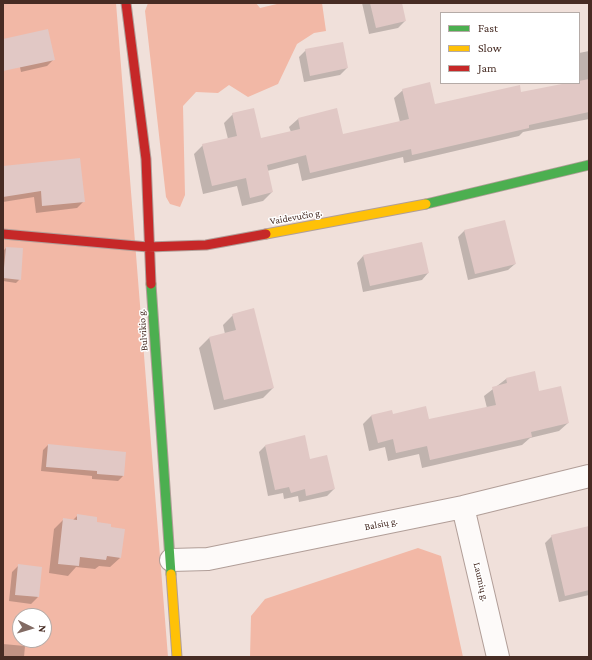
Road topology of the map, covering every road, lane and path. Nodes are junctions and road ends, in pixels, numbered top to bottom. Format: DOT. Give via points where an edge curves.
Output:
graph roads {
  1 [pos="126,3"];
  2 [pos="589,165"];
  3 [pos="3,234"];
  4 [pos="148,247"];
  5 [pos="589,476"];
  6 [pos="463,507"];
  7 [pos="171,560"];
  8 [pos="177,657"];
  9 [pos="498,657"];
  1 -- 4 [label="street, Bulvikio g." via="146,159"];
  2 -- 4 [label="street, Vaidevučio g." via="441,201 206,245"];
  3 -- 4 [label="street, Vaidevučio g."];
  4 -- 7 [label="street, Bulvikio g."];
  5 -- 6 [label="street, Balsių g."];
  6 -- 7 [label="street, Balsių g." via="208,559"];
  6 -- 9 [label="street, Laumių g."];
  7 -- 8 [label="street, Bulvikio g."];
}
